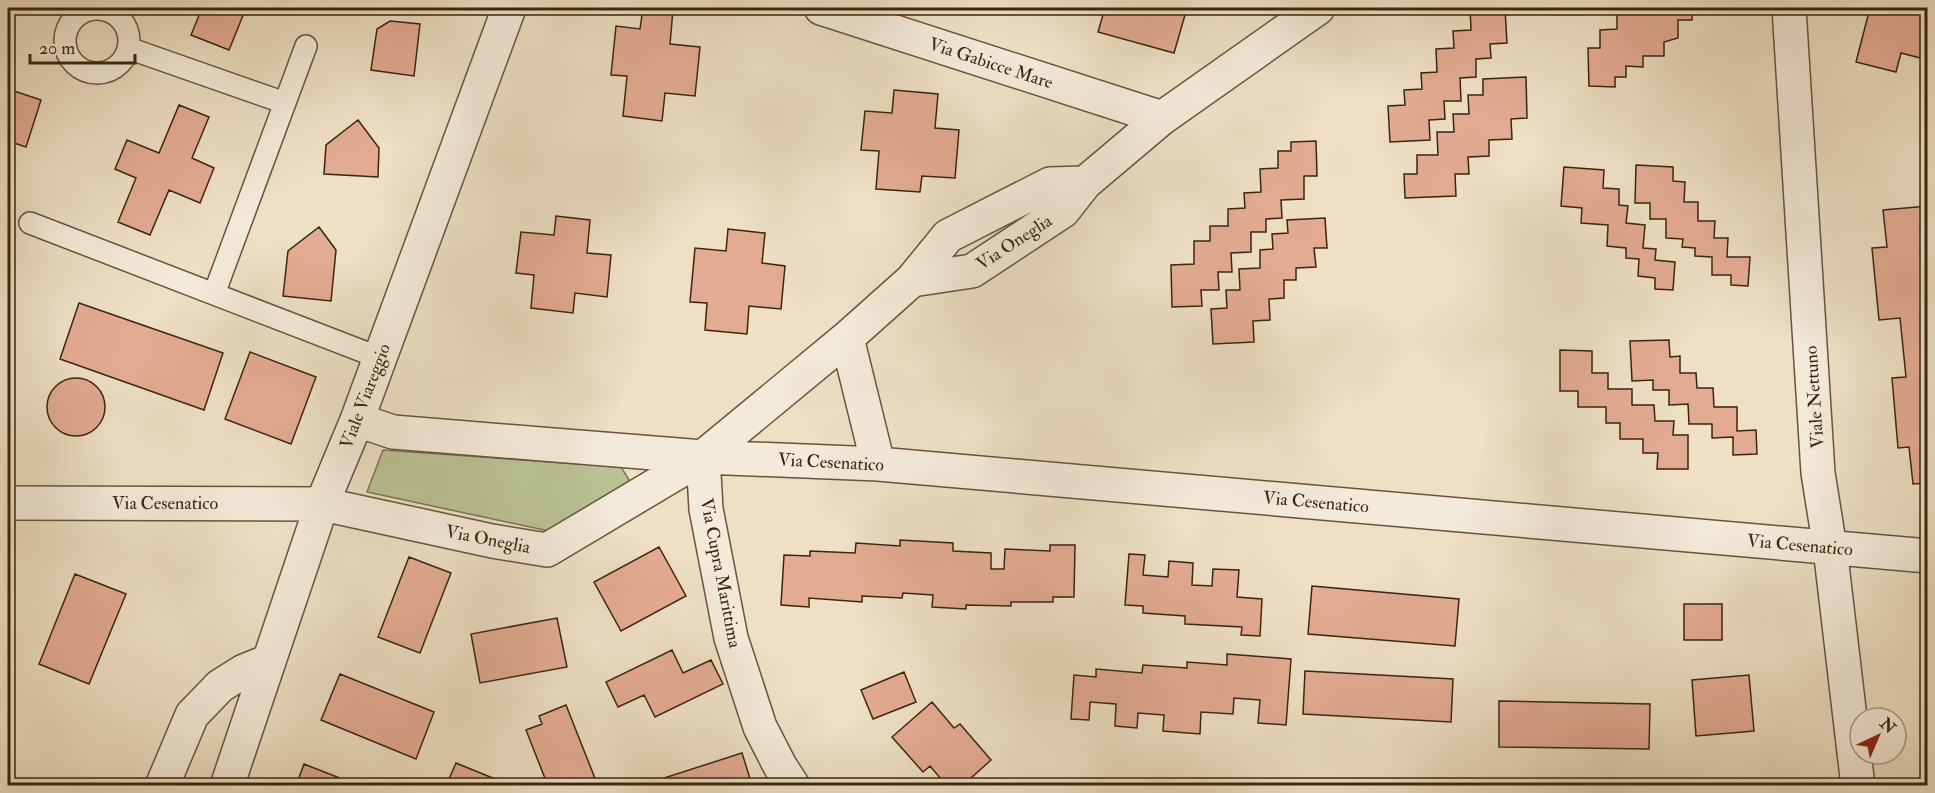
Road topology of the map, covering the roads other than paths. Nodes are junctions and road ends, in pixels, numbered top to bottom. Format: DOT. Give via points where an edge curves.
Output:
graph roads {
  1 [pos="509,8"];
  2 [pos="821,8"];
  3 [pos="1317,8"];
  4 [pos="1789,8"];
  5 [pos="306,46"];
  6 [pos="128,48"];
  7 [pos="285,103"];
  8 [pos="1162,118"];
  9 [pos="30,223"];
  10 [pos="214,294"];
  11 [pos="847,338"];
  12 [pos="380,358"];
  13 [pos="357,420"];
  14 [pos="704,457"];
  15 [pos="878,464"];
  16 [pos="8,502"];
  17 [pos="322,504"];
  18 [pos="1830,548"];
  19 [pos="1928,556"];
  20 [pos="269,661"];
  21 [pos="162,786"];
  22 [pos="227,786"];
  23 [pos="793,786"];
  24 [pos="1858,786"];
  1 -- 12 [label="street, Viale Viareggio"];
  2 -- 8 [label="street, Via Gabicce Mare"];
  3 -- 8 [label="street"];
  4 -- 18 [label="street, Viale Nettuno" via="1818,473"];
  5 -- 7 [label="lane"];
  6 -- 7 [label="lane"];
  7 -- 10 [label="lane"];
  8 -- 11 [label="street, Via Oneglia" via="1085,183 1050,184 948,236 912,280"];
  9 -- 10 [label="lane"];
  10 -- 12 [label="lane"];
  11 -- 14 [label="street, Via Oneglia"];
  11 -- 15 [label="street"];
  12 -- 13 [label="street, Viale Viareggio"];
  13 -- 14 [label="street" via="393,432"];
  13 -- 17 [label="street, Viale Viareggio"];
  14 -- 15 [label="street, Via Cesenatico"];
  14 -- 17 [label="street, Via Oneglia" via="547,550"];
  14 -- 23 [label="street, Via Cupra Marittima" via="706,509 731,638 760,727"];
  15 -- 18 [label="street, Via Cesenatico"];
  16 -- 17 [label="street, Via Cesenatico"];
  17 -- 20 [label="street, Viale Viareggio"];
  18 -- 19 [label="street, Via Cesenatico"];
  18 -- 24 [label="street, Viale Nettuno"];
  20 -- 21 [label="street" via="220,686 192,715"];
  20 -- 22 [label="street, Viale Viareggio"];
}
